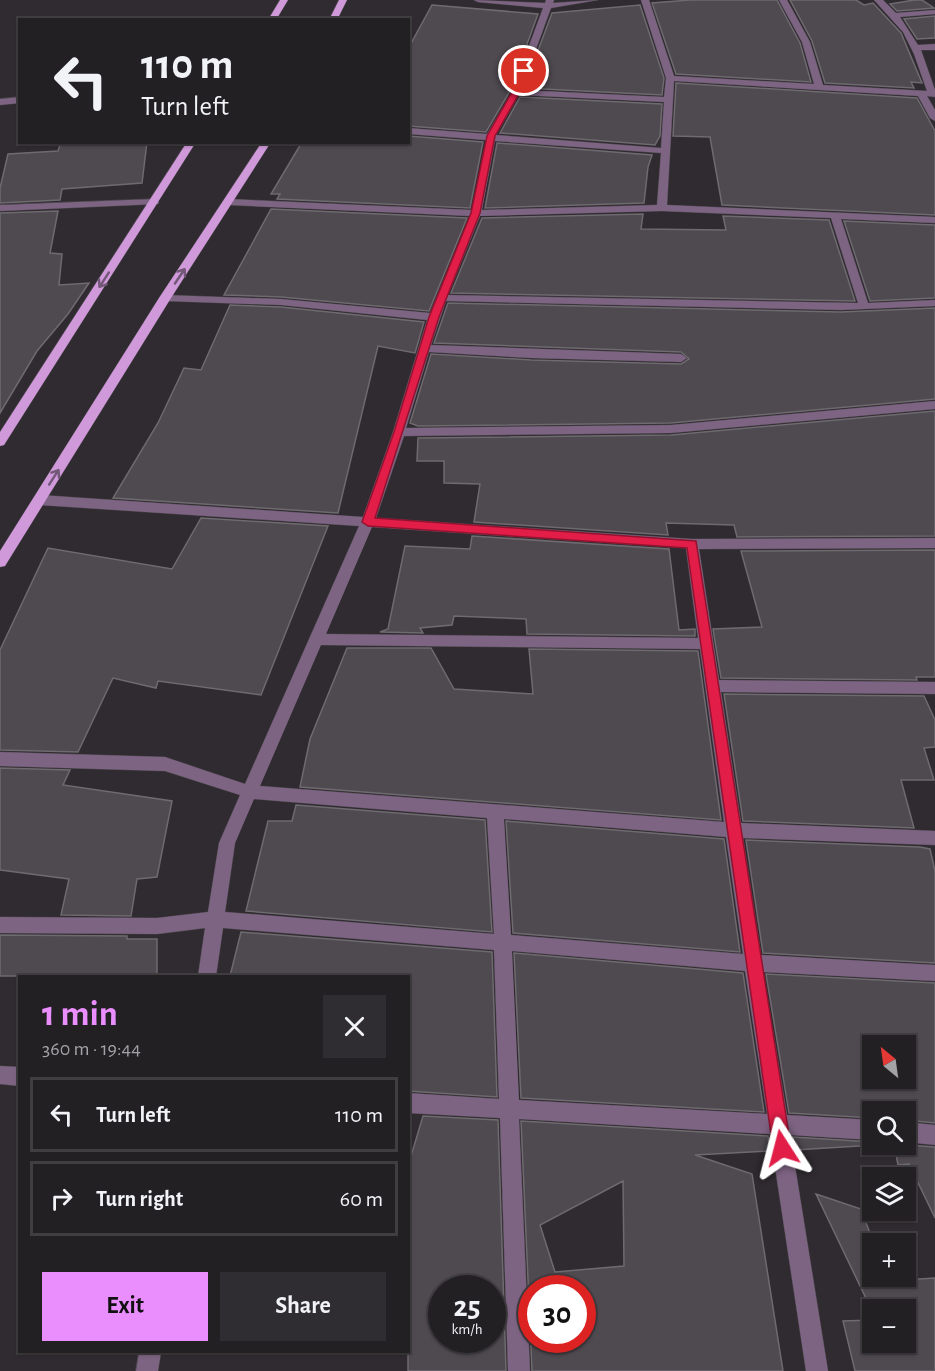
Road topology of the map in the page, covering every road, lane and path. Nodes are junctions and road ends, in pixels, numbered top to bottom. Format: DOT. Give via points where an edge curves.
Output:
graph roads {
  1 [pos="284,0"];
  2 [pos="343,0"];
  3 [pos="478,0"];
  4 [pos="594,0"];
  5 [pos="645,0"];
  6 [pos="783,0"];
  7 [pos="878,0"];
  8 [pos="548,3"];
  9 [pos="935,12"];
  10 [pos="896,15"];
  11 [pos="273,18"];
  12 [pos="334,18"];
  13 [pos="935,47"];
  14 [pos="918,48"];
  15 [pos="670,78"];
  16 [pos="820,87"];
  17 [pos="516,92"];
  18 [pos="930,94"];
  19 [pos="18,100"];
  20 [pos="669,100"];
  21 [pos="0,102"];
  22 [pos="935,118"];
  23 [pos="410,131"];
  24 [pos="491,136"];
  25 [pos="191,144"];
  26 [pos="266,144"];
  27 [pos="666,151"];
  28 [pos="154,202"];
  29 [pos="229,202"];
  30 [pos="0,208"];
  31 [pos="662,208"];
  32 [pos="476,213"];
  33 [pos="835,215"];
  34 [pos="935,220"];
  35 [pos="165,298"];
  36 [pos="443,298"];
  37 [pos="935,303"];
  38 [pos="864,306"];
  39 [pos="434,317"];
  40 [pos="425,348"];
  41 [pos="681,358"];
  42 [pos="935,405"];
  43 [pos="399,432"];
  44 [pos="0,442"];
  45 [pos="39,501"];
  46 [pos="368,522"];
  47 [pos="935,543"];
  48 [pos="692,544"];
  49 [pos="0,562"];
  50 [pos="317,639"];
  51 [pos="706,644"];
  52 [pos="713,686"];
  53 [pos="935,688"];
  54 [pos="0,759"];
  55 [pos="250,792"];
  56 [pos="495,811"];
  57 [pos="733,830"];
  58 [pos="935,838"];
  59 [pos="216,919"];
  60 [pos="0,925"];
  61 [pos="503,942"];
  62 [pos="753,963"];
  63 [pos="935,973"];
  64 [pos="207,975"];
  65 [pos="0,1075"];
  66 [pos="18,1077"];
  67 [pos="410,1103"];
  68 [pos="509,1110"];
  69 [pos="779,1125"];
  70 [pos="862,1129"];
  71 [pos="916,1133"];
  72 [pos="935,1135"];
  73 [pos="150,1353"];
  74 [pos="147,1371"];
  75 [pos="519,1371"];
  76 [pos="817,1371"];
  1 -- 11 [label="main road"];
  2 -- 12 [label="main road"];
  3 -- 8 [label="street"];
  4 -- 8 [label="street"];
  5 -- 15 [label="street"];
  6 -- 16 [label="street" via="806,42"];
  7 -- 10 [label="street"];
  8 -- 17 [label="street"];
  9 -- 10 [label="street"];
  10 -- 14 [label="street"];
  13 -- 14 [label="street"];
  14 -- 18 [label="street"];
  15 -- 16 [label="street"];
  15 -- 20 [label="street"];
  16 -- 18 [label="street"];
  17 -- 20 [label="street"];
  17 -- 24 [label="street"];
  18 -- 22 [label="street"];
  19 -- 21 [label="street"];
  20 -- 27 [label="street"];
  23 -- 24 [label="street"];
  24 -- 27 [label="street"];
  24 -- 32 [label="street"];
  25 -- 28 [label="main road"];
  26 -- 29 [label="main road"];
  27 -- 31 [label="street"];
  28 -- 30 [label="street"];
  28 -- 44 [label="main road, one-way"];
  29 -- 32 [label="street"];
  35 -- 29 [label="main road, one-way"];
  31 -- 32 [label="street"];
  31 -- 33 [label="street"];
  32 -- 36 [label="street"];
  33 -- 34 [label="street"];
  33 -- 38 [label="street"];
  35 -- 39 [label="street" via="281,302"];
  45 -- 35 [label="main road, one-way"];
  36 -- 38 [label="street"];
  36 -- 39 [label="street"];
  37 -- 38 [label="street"];
  39 -- 40 [label="street"];
  40 -- 41 [label="street"];
  40 -- 43 [label="street"];
  42 -- 43 [label="street" via="671,429"];
  43 -- 46 [label="street"];
  45 -- 46 [label="street"];
  45 -- 49 [label="main road"];
  46 -- 48 [label="street"];
  46 -- 50 [label="street"];
  47 -- 48 [label="street"];
  48 -- 51 [label="street"];
  50 -- 51 [label="street"];
  50 -- 55 [label="street"];
  51 -- 52 [label="street"];
  52 -- 53 [label="street"];
  52 -- 57 [label="street"];
  54 -- 55 [label="street" via="165,764"];
  55 -- 56 [label="street"];
  55 -- 59 [label="street" via="227,843"];
  56 -- 57 [label="street"];
  56 -- 61 [label="street"];
  57 -- 58 [label="street"];
  57 -- 62 [label="street"];
  59 -- 60 [label="street" via="157,926"];
  59 -- 61 [label="street"];
  59 -- 64 [label="street"];
  61 -- 62 [label="street"];
  61 -- 68 [label="street"];
  62 -- 63 [label="street"];
  62 -- 69 [label="street"];
  65 -- 66 [label="street"];
  67 -- 68 [label="street"];
  68 -- 69 [label="street"];
  68 -- 75 [label="street"];
  69 -- 70 [label="street"];
  69 -- 76 [label="street"];
  71 -- 72 [label="street"];
  73 -- 74 [label="street"];
}
